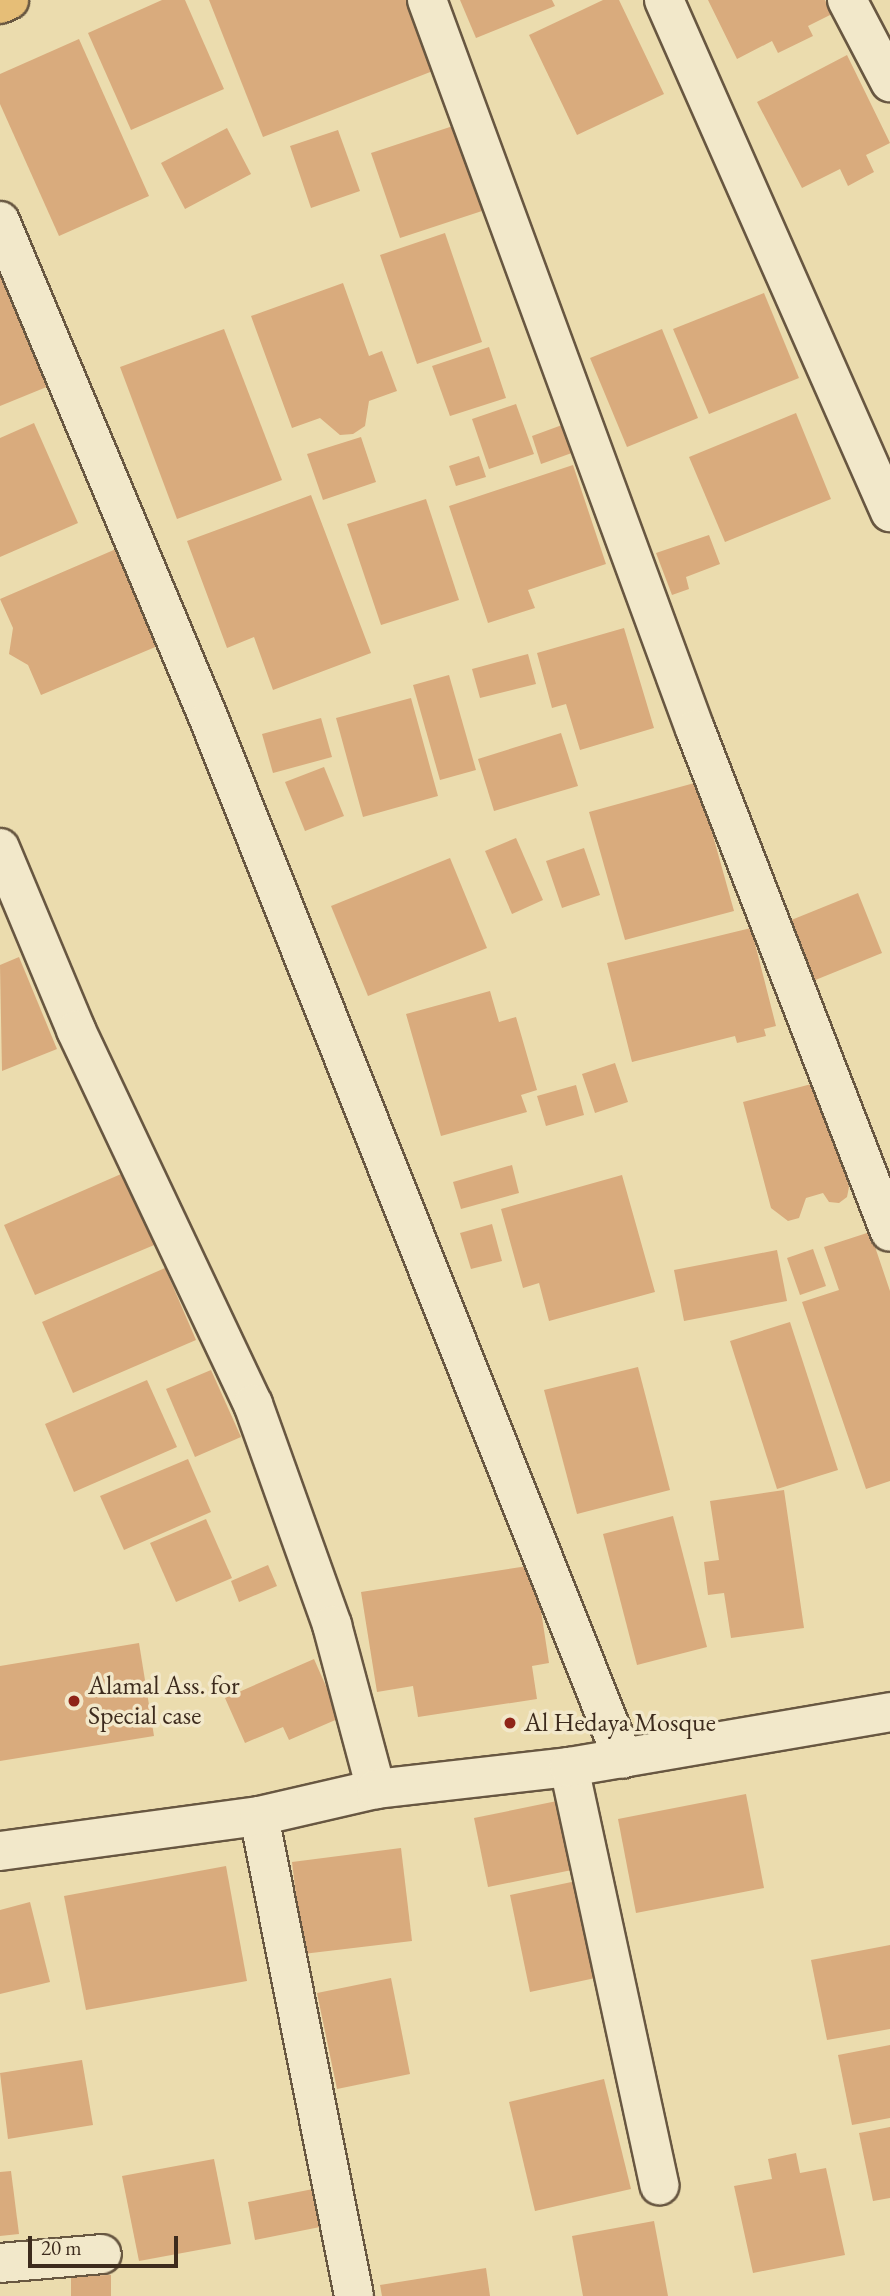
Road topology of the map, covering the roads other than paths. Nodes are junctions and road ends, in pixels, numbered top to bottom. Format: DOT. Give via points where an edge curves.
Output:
graph roads {
  1 [pos="9,0"];
  2 [pos="427,0"];
  3 [pos="664,0"];
  4 [pos="847,0"];
  5 [pos="0,4"];
  6 [pos="890,82"];
  7 [pos="0,221"];
  8 [pos="890,512"];
  9 [pos="0,848"];
  10 [pos="890,1232"];
  11 [pos="890,1712"];
  12 [pos="623,1759"];
  13 [pos="569,1767"];
  14 [pos="376,1789"];
  15 [pos="259,1816"];
  16 [pos="0,1851"];
  17 [pos="659,2185"];
  18 [pos="102,2254"];
  19 [pos="0,2263"];
  20 [pos="354,2296"];
  1 -- 5 [label="main road"];
  2 -- 10 [label="street" via="695,729"];
  3 -- 8 [label="street"];
  4 -- 6 [label="street"];
  7 -- 12 [label="street" via="214,732"];
  9 -- 14 [label="street" via="76,1030 253,1404 332,1625"];
  11 -- 12 [label="street"];
  12 -- 13 [label="street"];
  13 -- 14 [label="street"];
  13 -- 17 [label="street"];
  14 -- 15 [label="street"];
  15 -- 16 [label="street"];
  15 -- 20 [label="street"];
  18 -- 19 [label="street"];
}
